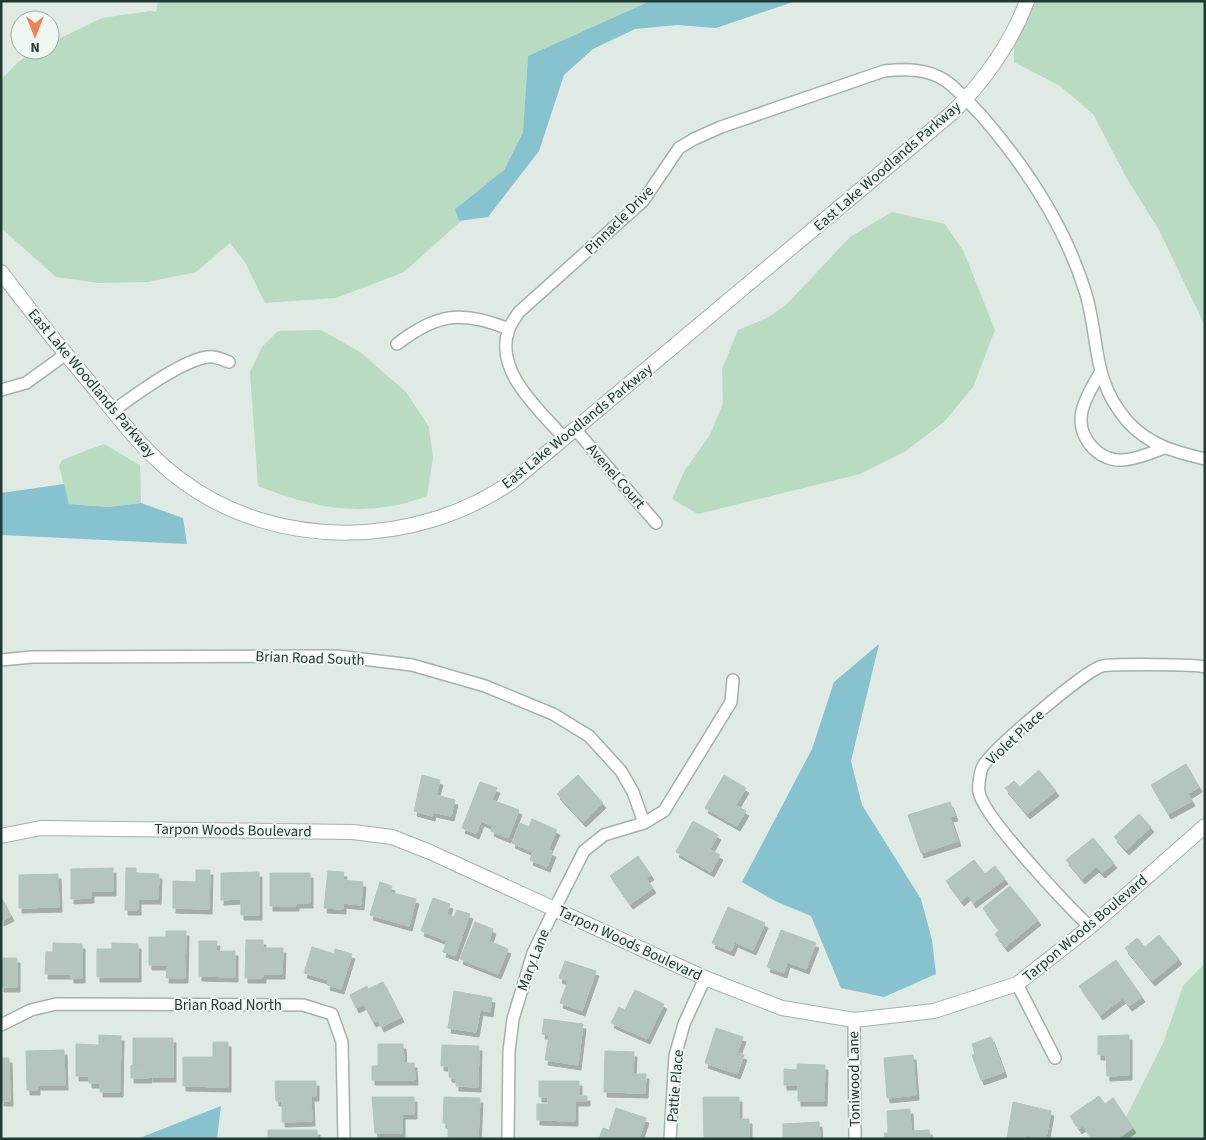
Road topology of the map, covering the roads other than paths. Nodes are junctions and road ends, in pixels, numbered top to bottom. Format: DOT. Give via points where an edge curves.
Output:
graph roads {
  1 [pos="1027,1"];
  2 [pos="966,99"];
  3 [pos="1,272"];
  4 [pos="508,329"];
  5 [pos="397,344"];
  6 [pos="66,354"];
  7 [pos="229,362"];
  8 [pos="1100,373"];
  9 [pos="1,390"];
  10 [pos="113,411"];
  11 [pos="575,429"];
  12 [pos="564,438"];
  13 [pos="1164,448"];
  14 [pos="1205,458"];
  15 [pos="656,523"];
  16 [pos="1,660"];
  17 [pos="1205,667"];
  18 [pos="733,680"];
  19 [pos="644,823"];
  20 [pos="1205,826"];
  21 [pos="1,836"];
  22 [pos="555,908"];
  23 [pos="1090,927"];
  24 [pos="704,978"];
  25 [pos="1017,984"];
  26 [pos="854,1020"];
  27 [pos="1,1025"];
  28 [pos="1055,1058"];
  29 [pos="344,1139"];
  30 [pos="508,1139"];
  31 [pos="670,1139"];
  32 [pos="855,1139"];
  1 -- 2 [label="street, East Lake Woodlands Parkway" via="1013,35"];
  2 -- 4 [label="street, Pinnacle Drive" via="946,81 930,74 910,69 884,71 694,139 680,148 643,201 519,312"];
  2 -- 8 [label="street, Pinnacle Drive" via="1006,144 1033,184 1074,259 1086,296"];
  2 -- 11 [label="street, East Lake Woodlands Parkway"];
  3 -- 6 [label="street, East Lake Woodlands Parkway"];
  4 -- 5 [label="street" via="481,320 450,318 419,327"];
  4 -- 12 [label="street" via="508,364 516,382"];
  6 -- 9 [label="street" via="26,383"];
  6 -- 10 [label="street, East Lake Woodlands Parkway"];
  7 -- 10 [label="street" via="217,357 199,359"];
  8 -- 13 [label="street, Pinnacle Drive" via="1128,422 1148,440"];
  8 -- 13 [label="street" via="1084,405 1081,421 1086,439 1094,450 1111,459 1121,460"];
  10 -- 12 [label="street, East Lake Woodlands Parkway" via="141,445 167,469 226,507 277,524 338,533 394,530 454,513 498,491"];
  11 -- 12 [label="street, East Lake Woodlands Parkway"];
  11 -- 15 [label="street, Avenel Court"];
  13 -- 14 [label="street, Pinnacle Drive"];
  16 -- 19 [label="street, Brian Road South" via="32,657 337,656 412,665 486,686 552,714 589,736 621,772 633,792"];
  17 -- 23 [label="street, Violet Place" via="1103,666 1086,674 999,748 982,767 979,792 988,811 1064,903"];
  18 -- 19 [label="street, Mary Lane" via="731,702 674,797 664,811"];
  19 -- 22 [label="street, Mary Lane" via="604,836 584,851"];
  20 -- 23 [label="street, Tarpon Woods Boulevard"];
  21 -- 22 [label="street, Tarpon Woods Boulevard" via="41,828 353,832 392,837"];
  22 -- 24 [label="street, Tarpon Woods Boulevard"];
  22 -- 30 [label="street, Mary Lane" via="533,954 513,1019 509,1051"];
  23 -- 25 [label="street, Tarpon Woods Boulevard"];
  24 -- 26 [label="street, Tarpon Woods Boulevard" via="782,1008"];
  24 -- 31 [label="street, Pattie Place" via="684,1024 675,1056"];
  25 -- 26 [label="street, Tarpon Woods Boulevard" via="934,1011"];
  25 -- 28 [label="street"];
  26 -- 32 [label="street, Toniwood Lane"];
  27 -- 29 [label="street, Brian Road North" via="31,1010 56,1004 303,1005 332,1014 342,1042"];
}
